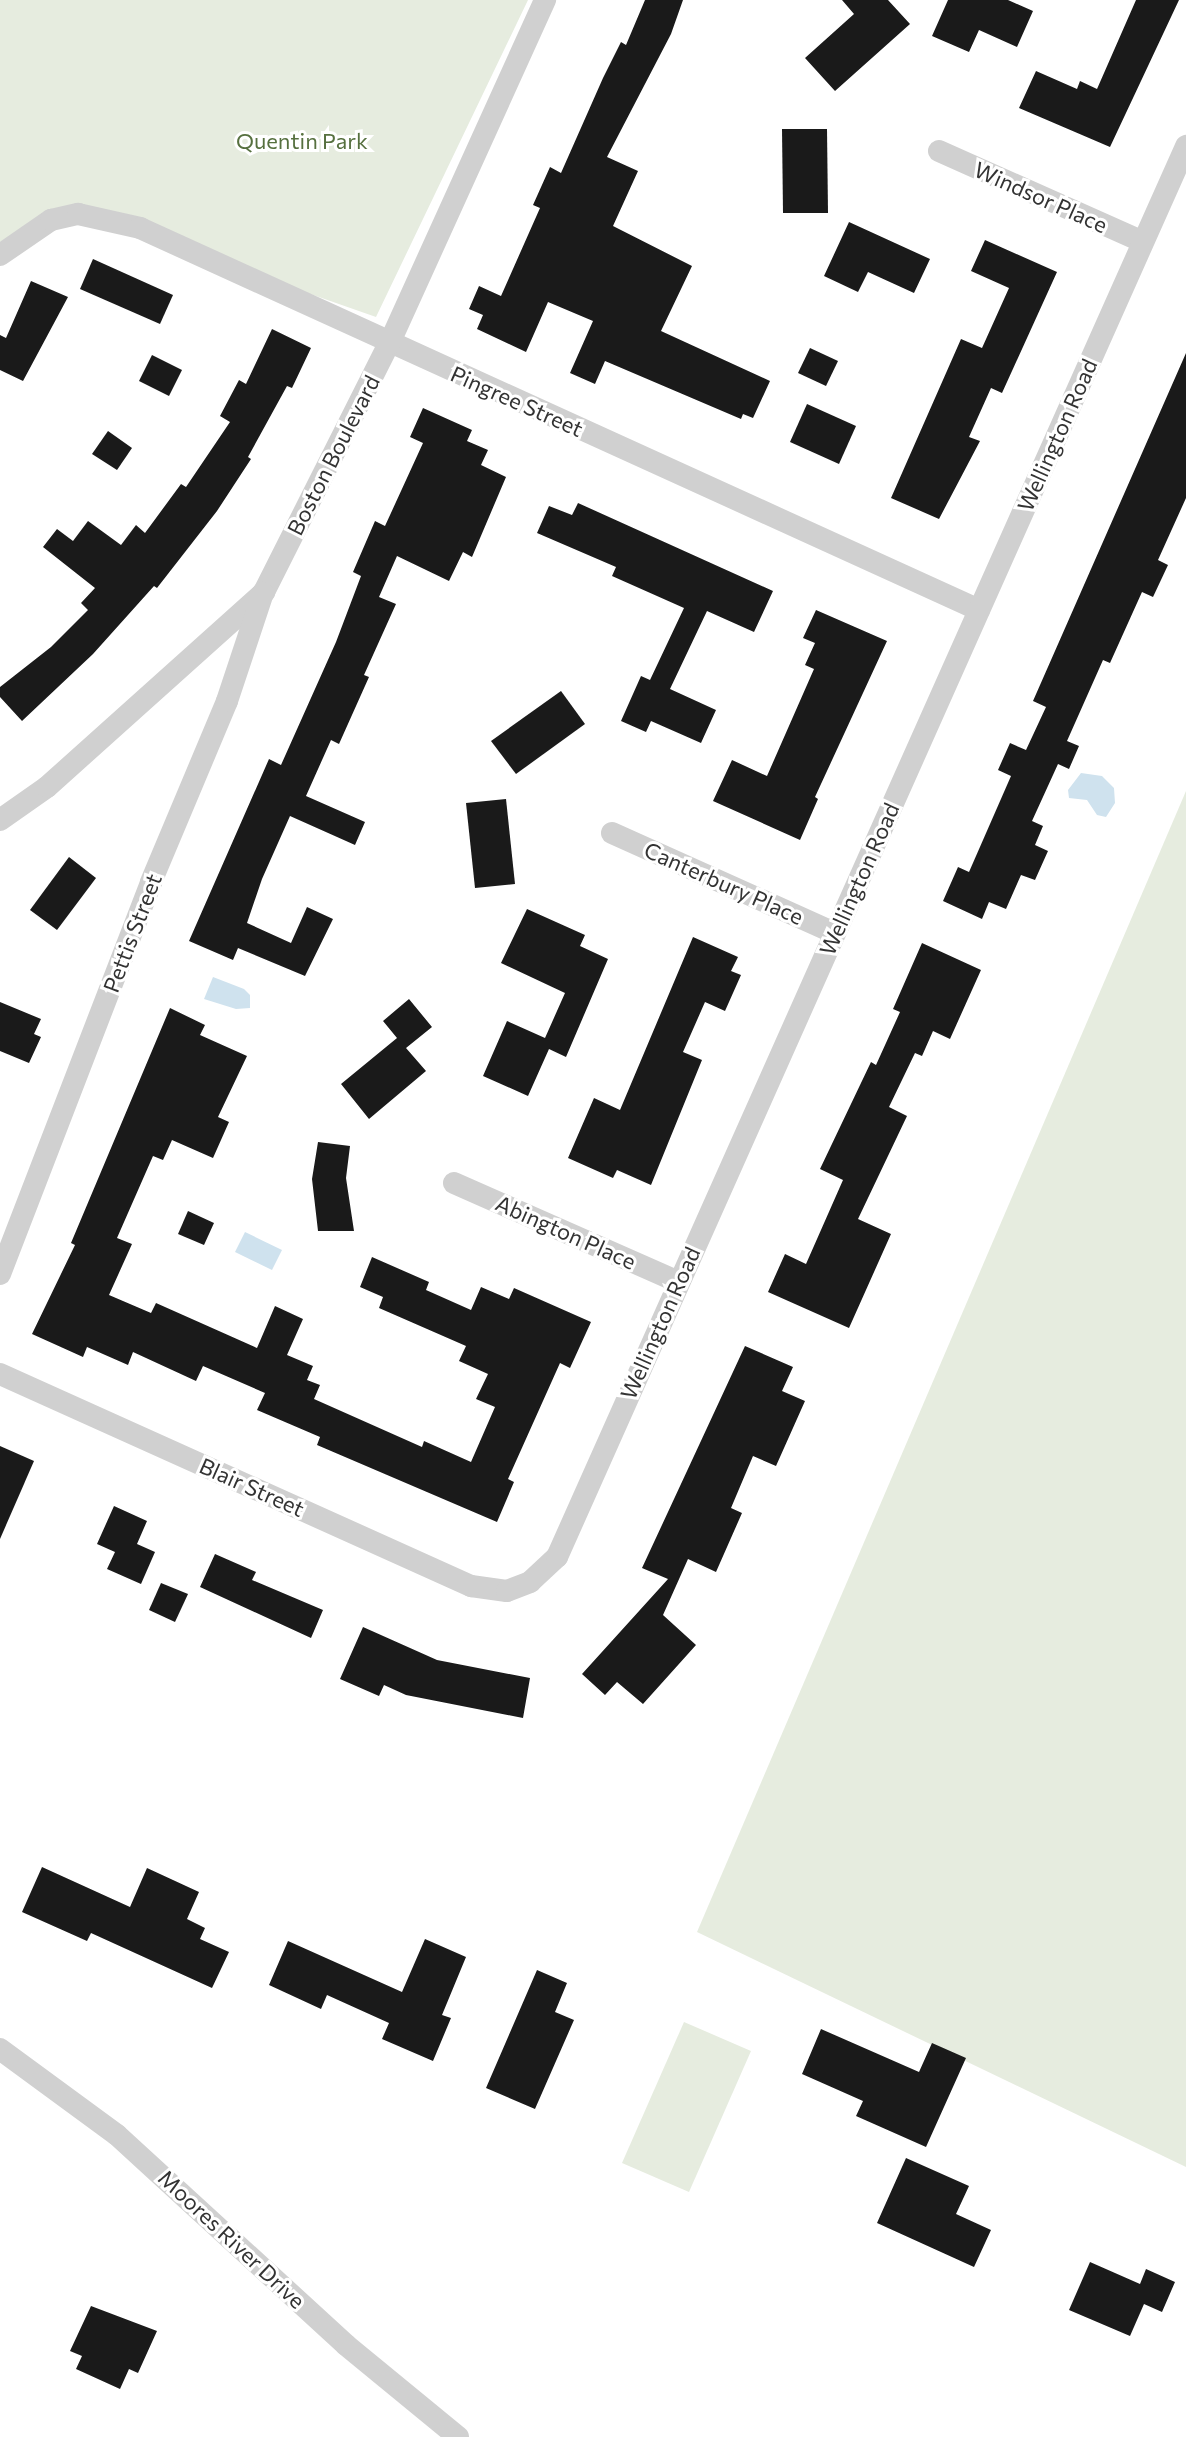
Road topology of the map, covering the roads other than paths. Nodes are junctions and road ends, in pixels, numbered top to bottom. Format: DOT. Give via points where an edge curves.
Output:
graph roads {
  1 [pos="545,0"];
  2 [pos="1186,146"];
  3 [pos="939,151"];
  4 [pos="1143,242"];
  5 [pos="0,255"];
  6 [pos="389,344"];
  7 [pos="264,592"];
  8 [pos="979,610"];
  9 [pos="0,820"];
  10 [pos="612,833"];
  11 [pos="835,933"];
  12 [pos="454,1183"];
  13 [pos="0,1274"];
  14 [pos="678,1282"];
  15 [pos="0,1374"];
  16 [pos="507,1591"];
  17 [pos="0,2049"];
  18 [pos="458,2437"];
  1 -- 6 [label="street, Boston Boulevard"];
  2 -- 4 [label="street, Wellington Road"];
  3 -- 4 [label="street, Windsor Place"];
  4 -- 8 [label="street, Wellington Road"];
  5 -- 6 [label="street, Pingree Street" via="51,220 78,214 140,228"];
  6 -- 7 [label="street, Boston Boulevard"];
  6 -- 8 [label="street, Pingree Street"];
  7 -- 9 [label="street, Boston Boulevard" via="47,787"];
  7 -- 13 [label="street, Pettis Street" via="227,701 151,882"];
  8 -- 11 [label="street, Wellington Road"];
  10 -- 11 [label="street, Canterbury Place"];
  11 -- 14 [label="street, Wellington Road"];
  12 -- 14 [label="street, Abington Place"];
  14 -- 16 [label="street, Wellington Road" via="557,1557 530,1582"];
  15 -- 16 [label="street, Blair Street" via="471,1586"];
  17 -- 18 [label="street, Moores River Drive" via="117,2135 346,2345"];
}
